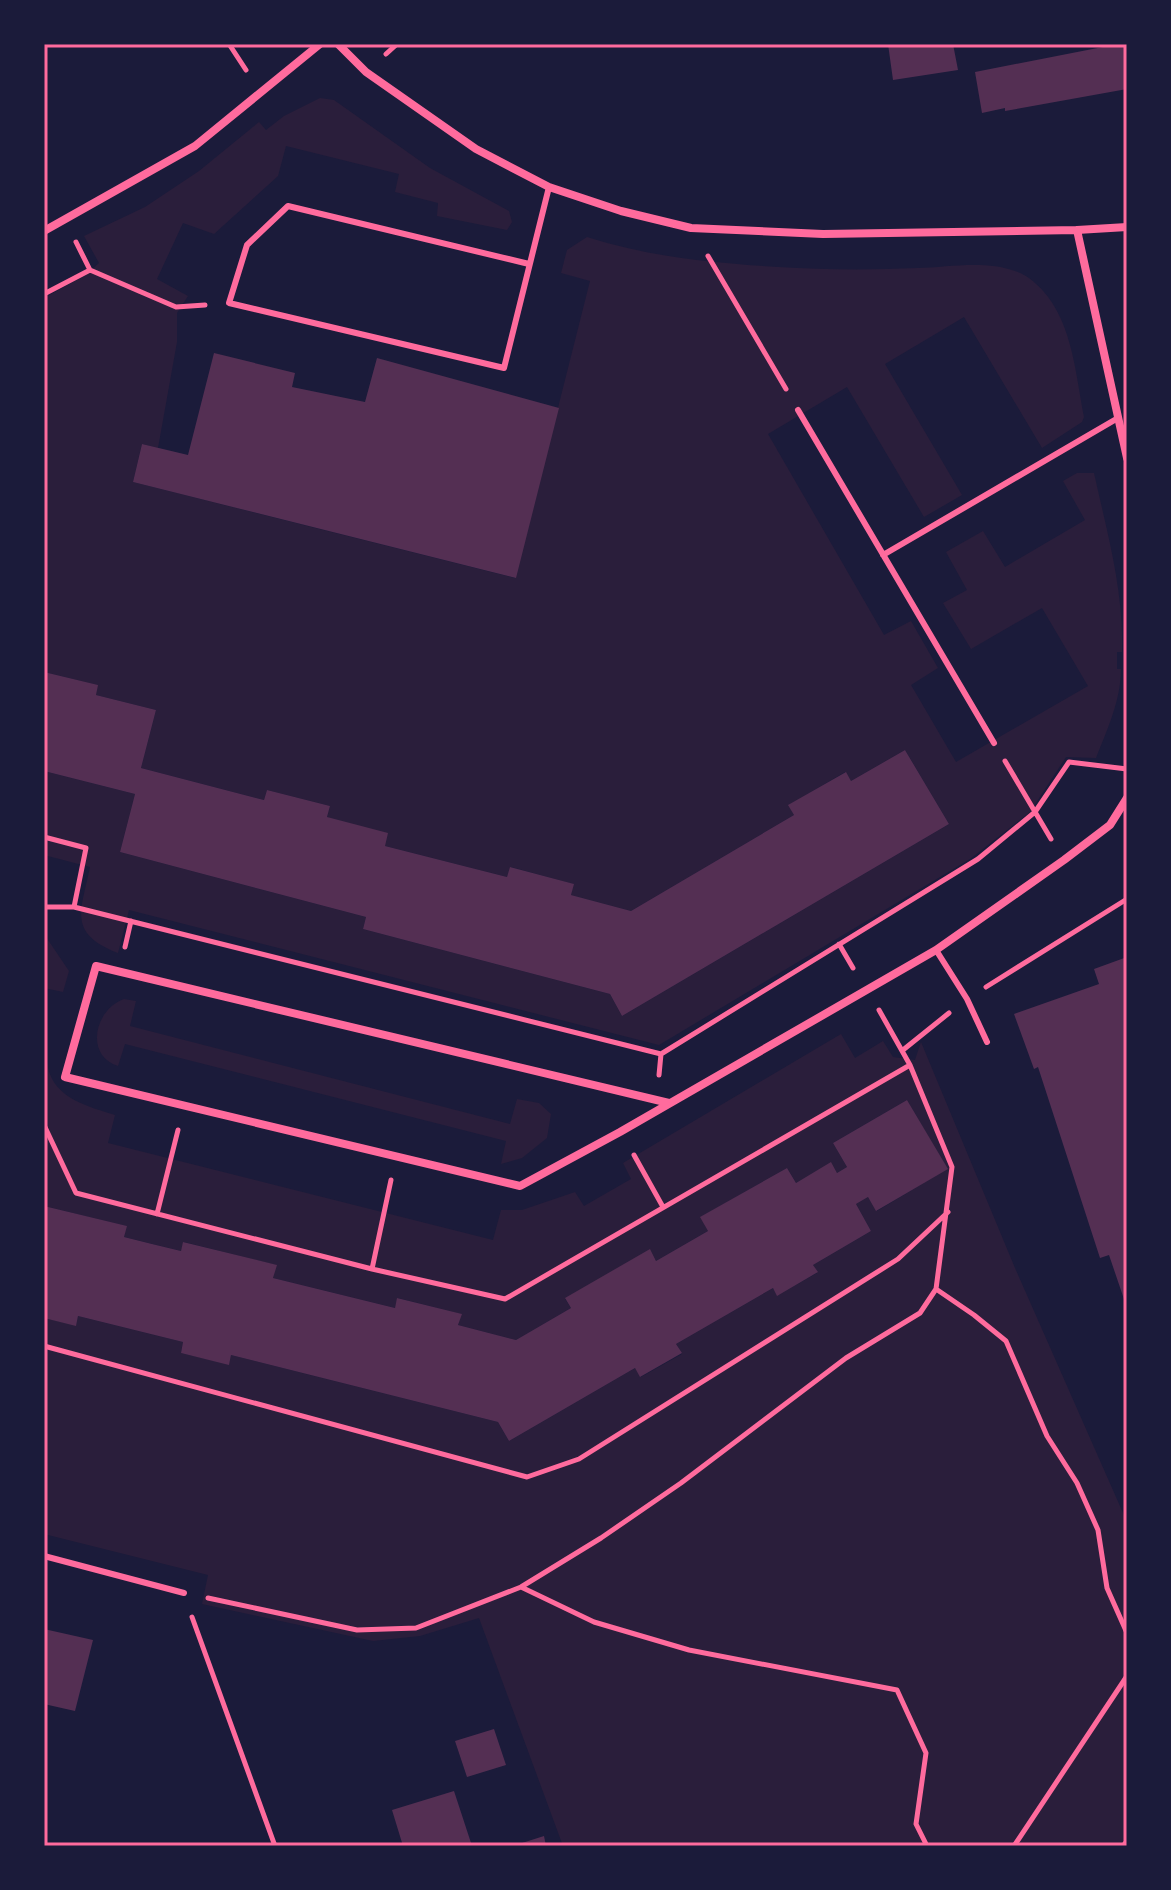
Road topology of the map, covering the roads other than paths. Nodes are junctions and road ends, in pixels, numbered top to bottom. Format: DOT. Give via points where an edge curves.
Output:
graph roads {
  1 [pos="320,44"];
  2 [pos="338,44"];
  3 [pos="549,187"];
  4 [pos="1127,227"];
  5 [pos="1077,230"];
  6 [pos="44,231"];
  7 [pos="529,264"];
  8 [pos="798,410"];
  9 [pos="1118,418"];
  10 [pos="1127,458"];
  11 [pos="883,555"];
  12 [pos="994,743"];
  13 [pos="1127,798"];
  14 [pos="936,950"];
  15 [pos="987,1042"];
  16 [pos="669,1103"];
  17 [pos="44,1556"];
  18 [pos="184,1593"];
  1 -- 6 [label="street" via="195,146"];
  2 -- 3 [label="street" via="366,72 476,149"];
  3 -- 5 [label="street" via="691,228 823,234"];
  3 -- 7 [label="lane"];
  4 -- 5 [label="street"];
  5 -- 9 [label="street"];
  7 -- 7 [label="lane" via="504,368 229,303 247,245 288,206"];
  8 -- 11 [label="lane"];
  9 -- 10 [label="street"];
  9 -- 11 [label="lane"];
  11 -- 12 [label="lane"];
  13 -- 14 [label="street" via="1110,825"];
  14 -- 15 [label="lane"];
  14 -- 16 [label="street"];
  16 -- 16 [label="street" via="96,966 65,1077 520,1186"];
  17 -- 18 [label="lane"];
}
